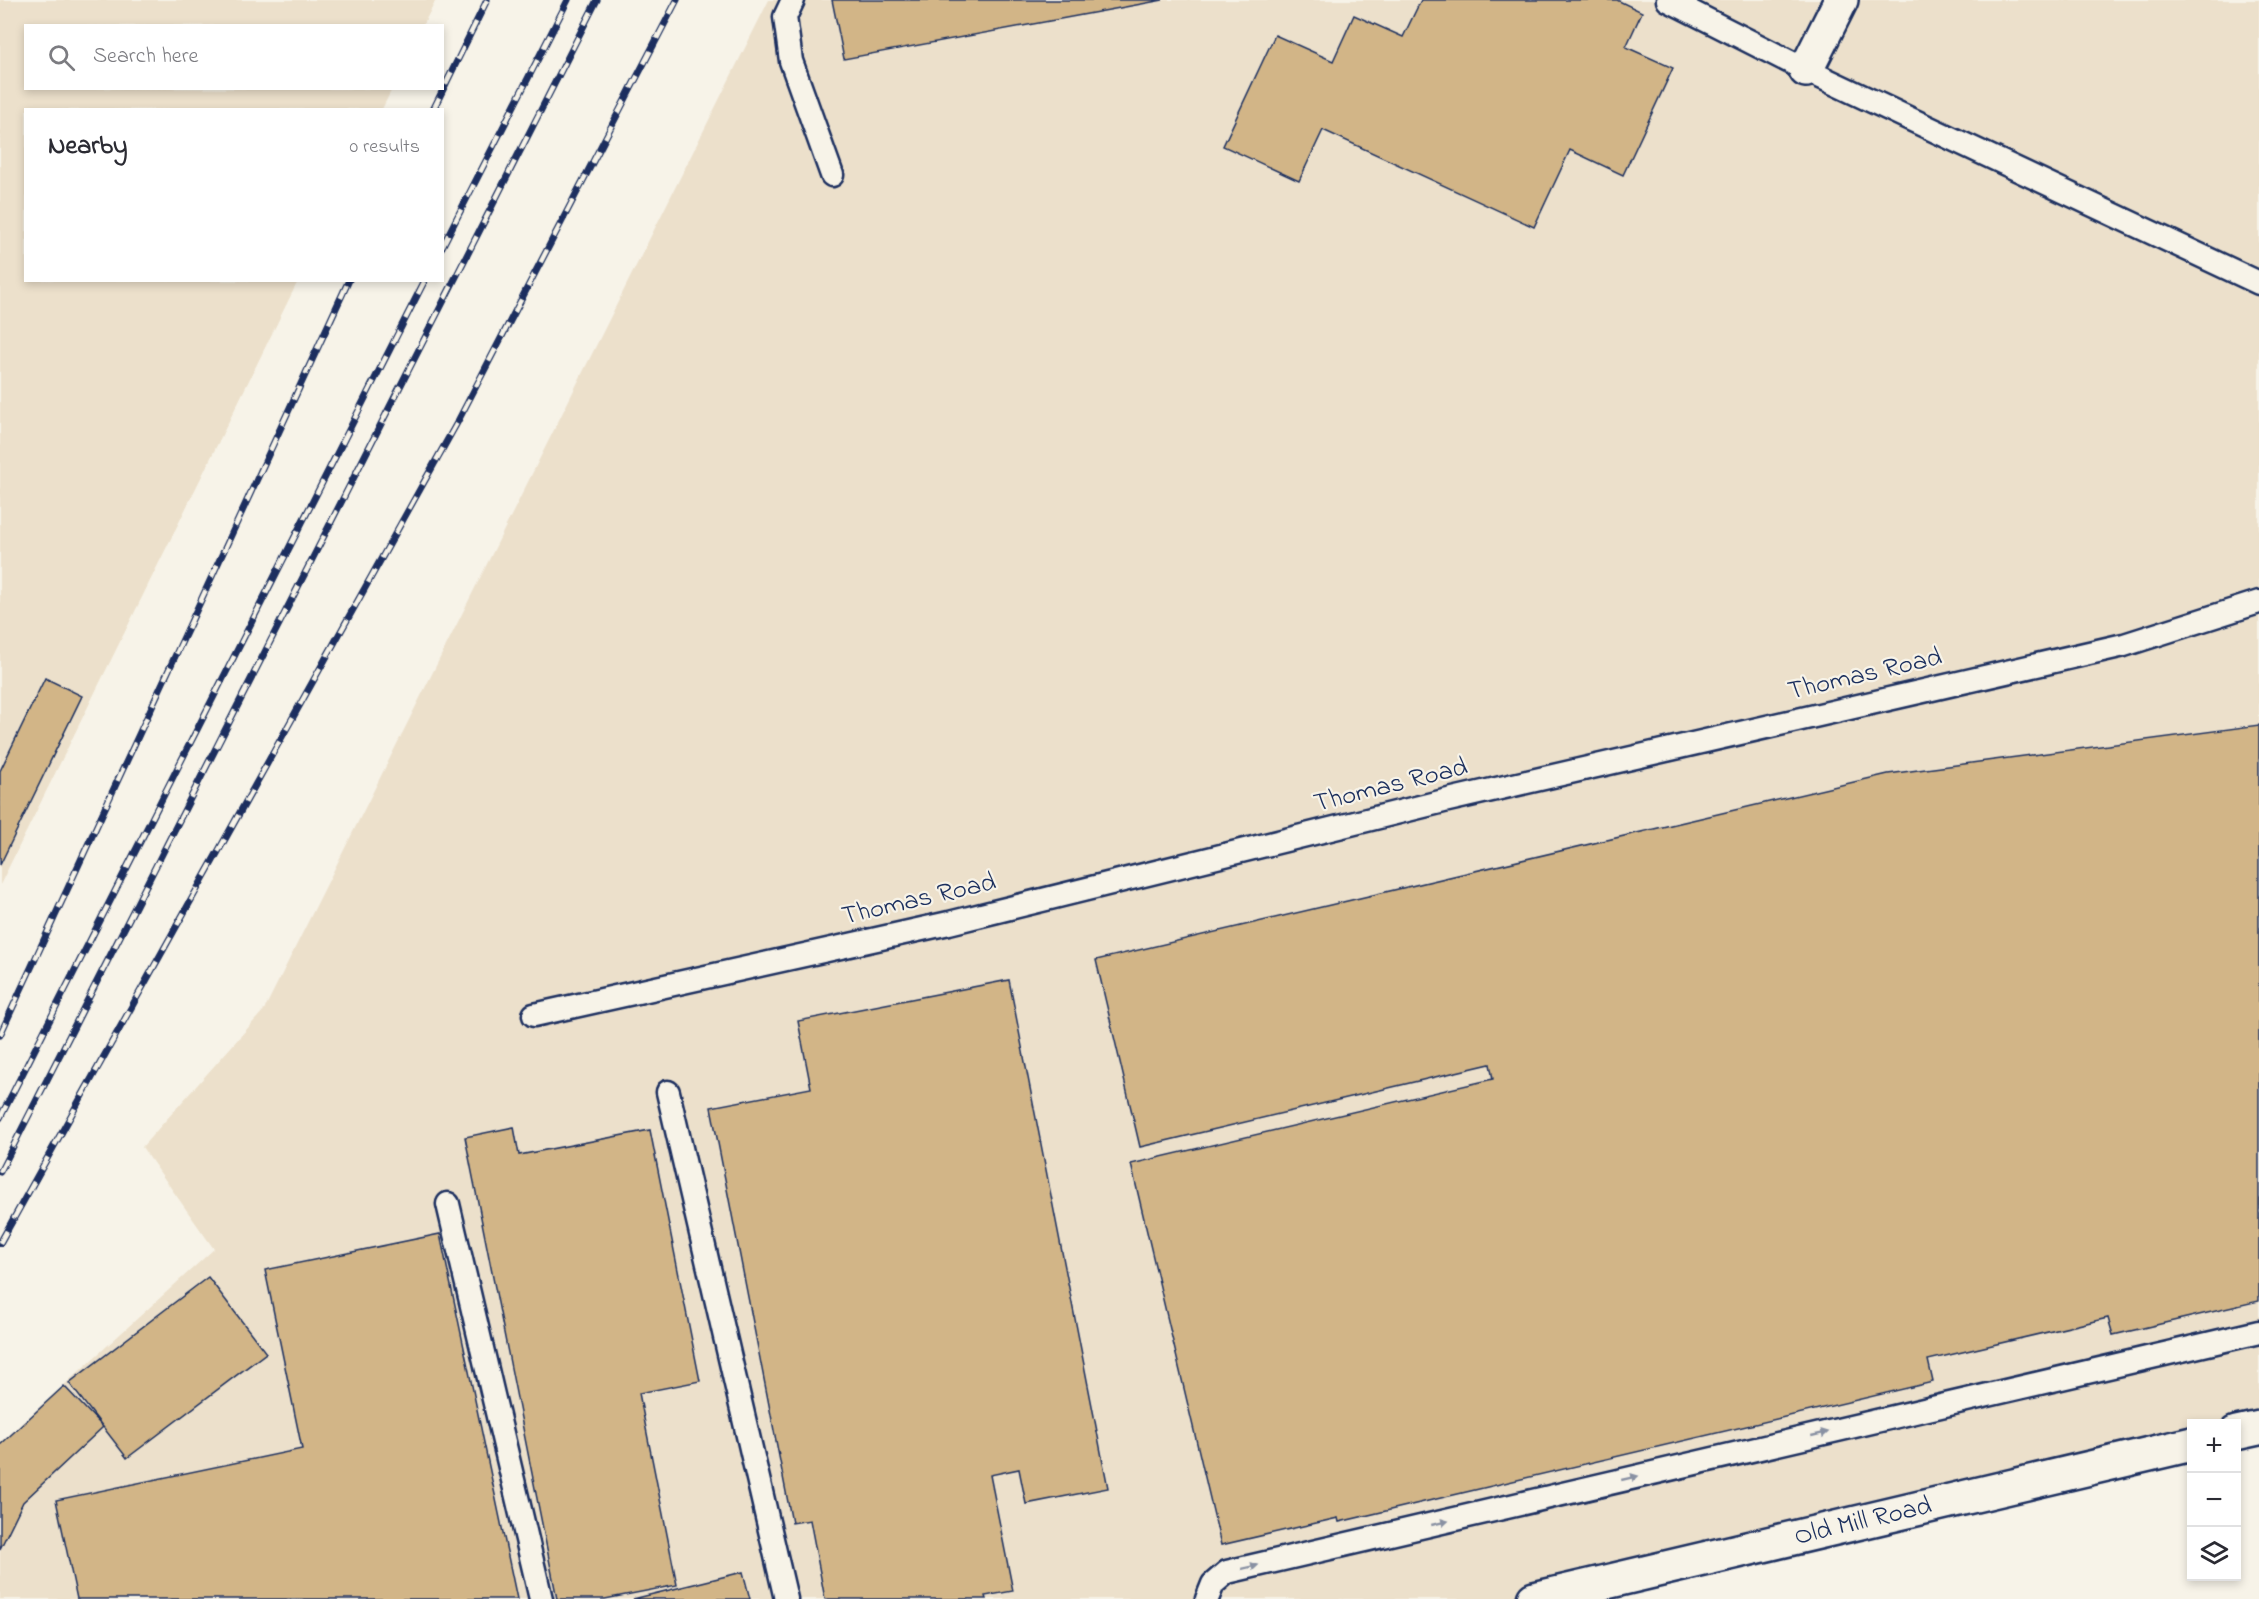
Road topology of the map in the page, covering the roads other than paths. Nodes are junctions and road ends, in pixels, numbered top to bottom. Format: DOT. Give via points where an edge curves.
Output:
graph roads {
  1 [pos="793,0"];
  2 [pos="1668,0"];
  3 [pos="1841,0"];
  4 [pos="1806,70"];
  5 [pos="832,175"];
  6 [pos="2259,283"];
  7 [pos="2259,602"];
  8 [pos="534,1015"];
  9 [pos="668,1092"];
  10 [pos="448,1204"];
  11 [pos="2259,1332"];
  12 [pos="2259,1428"];
  13 [pos="2241,1432"];
  14 [pos="2187,1444"];
  15 [pos="541,1599"];
  16 [pos="786,1599"];
  17 [pos="1207,1599"];
  18 [pos="1534,1599"];
  1 -- 5 [label="lane" via="785,17 791,62"];
  2 -- 4 [label="lane"];
  3 -- 4 [label="street"];
  4 -- 6 [label="lane"];
  7 -- 8 [label="lane, Thomas Road" via="2124,645 1444,801 949,923"];
  9 -- 16 [label="lane"];
  10 -- 15 [label="lane"];
  17 -- 11 [label="lane, one-way" via="1213,1584 1227,1572"];
  12 -- 13 [label="street"];
  14 -- 18 [label="street, Old Mill Road"];
}
